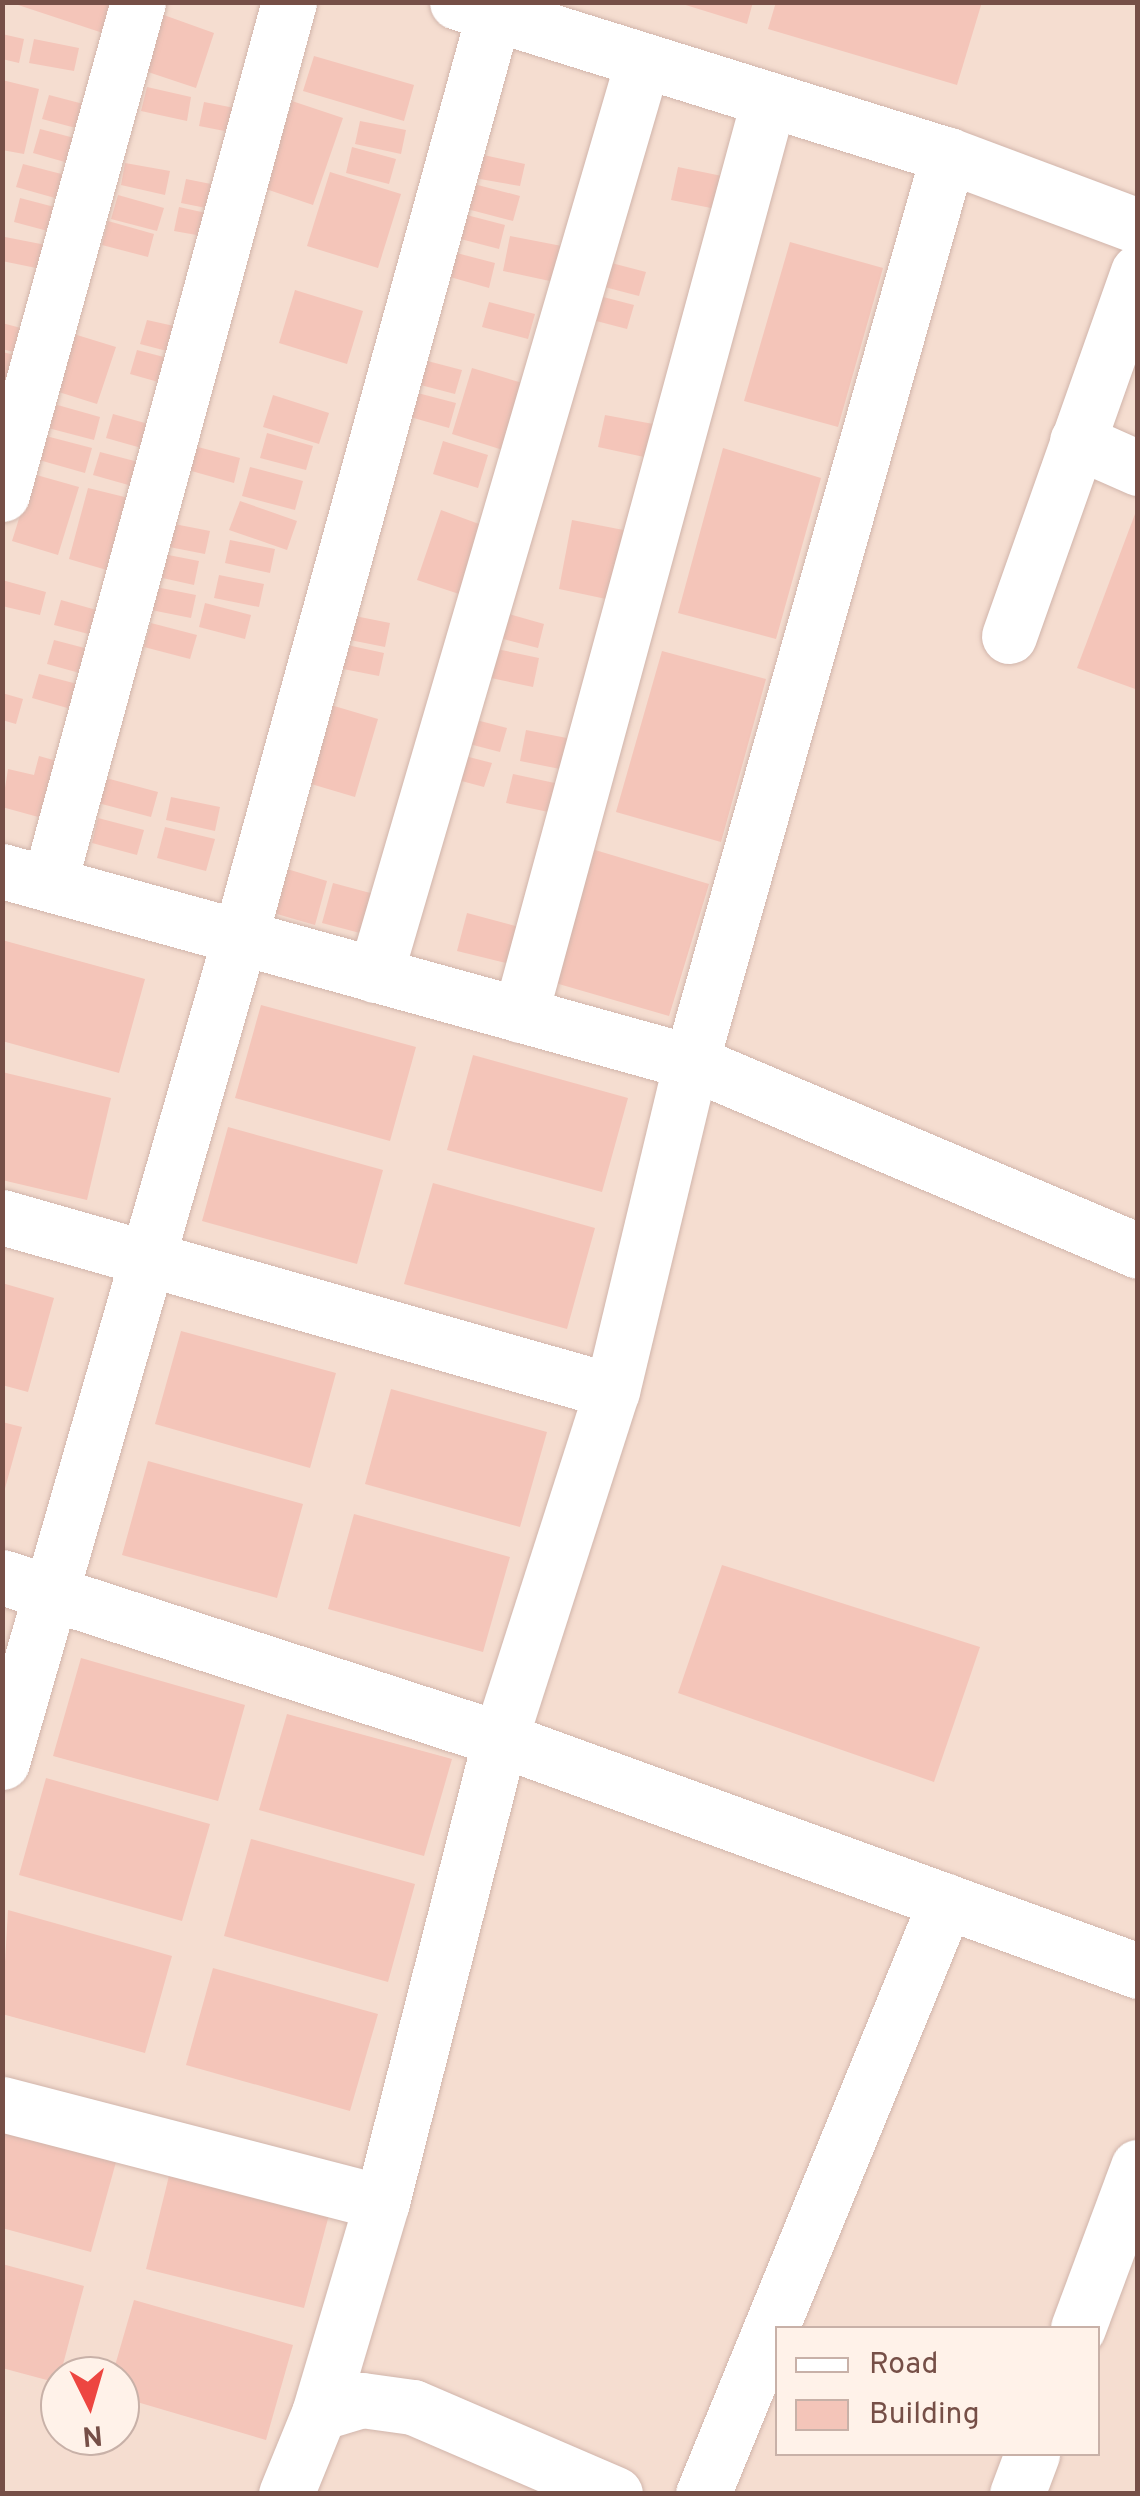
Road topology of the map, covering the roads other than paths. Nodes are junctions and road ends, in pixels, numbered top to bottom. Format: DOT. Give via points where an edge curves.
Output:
graph roads {
  1 [pos="138,2"];
  2 [pos="289,2"];
  3 [pos="482,6"];
  4 [pos="643,60"];
  5 [pos="769,99"];
  6 [pos="948,155"];
  7 [pos="1138,226"];
  8 [pos="1138,272"];
  9 [pos="1077,441"];
  10 [pos="1138,468"];
  11 [pos="2,494"];
  12 [pos="1009,636"];
  13 [pos="26,878"];
  14 [pos="240,938"];
  15 [pos="376,975"];
  16 [pos="520,1015"];
  17 [pos="691,1062"];
  18 [pos="2,1217"];
  19 [pos="1138,1251"];
  20 [pos="147,1258"];
  21 [pos="612,1392"];
  22 [pos="27,1583"];
  23 [pos="500,1739"];
  24 [pos="2,1762"];
  25 [pos="946,1901"];
  26 [pos="1138,1970"];
  27 [pos="2,2104"];
  28 [pos="1138,2168"];
  29 [pos="382,2202"];
  30 [pos="1079,2326"];
  31 [pos="319,2412"];
  32 [pos="1031,2456"];
  33 [pos="286,2494"];
  34 [pos="615,2494"];
  35 [pos="703,2494"];
  36 [pos="1017,2494"];
  1 -- 11 [label="street"];
  2 -- 13 [label="street"];
  3 -- 4 [label="street"];
  3 -- 14 [label="street"];
  4 -- 5 [label="street"];
  4 -- 15 [label="street"];
  5 -- 6 [label="street"];
  5 -- 16 [label="street"];
  6 -- 7 [label="street"];
  6 -- 17 [label="street"];
  8 -- 9 [label="street"];
  9 -- 10 [label="street"];
  9 -- 12 [label="street"];
  13 -- 14 [label="street"];
  14 -- 15 [label="street"];
  14 -- 20 [label="street"];
  15 -- 16 [label="street"];
  16 -- 17 [label="street"];
  17 -- 19 [label="street"];
  17 -- 21 [label="street"];
  18 -- 20 [label="street"];
  20 -- 21 [label="street"];
  20 -- 22 [label="street"];
  21 -- 23 [label="street"];
  22 -- 23 [label="street"];
  22 -- 24 [label="street"];
  23 -- 25 [label="street"];
  23 -- 29 [label="street"];
  25 -- 26 [label="street"];
  25 -- 35 [label="street"];
  27 -- 29 [label="street"];
  28 -- 30 [label="street"];
  29 -- 31 [label="street"];
  31 -- 33 [label="street"];
  31 -- 34 [label="street" via="362,2400 414,2407"];
  32 -- 36 [label="street"];
}
